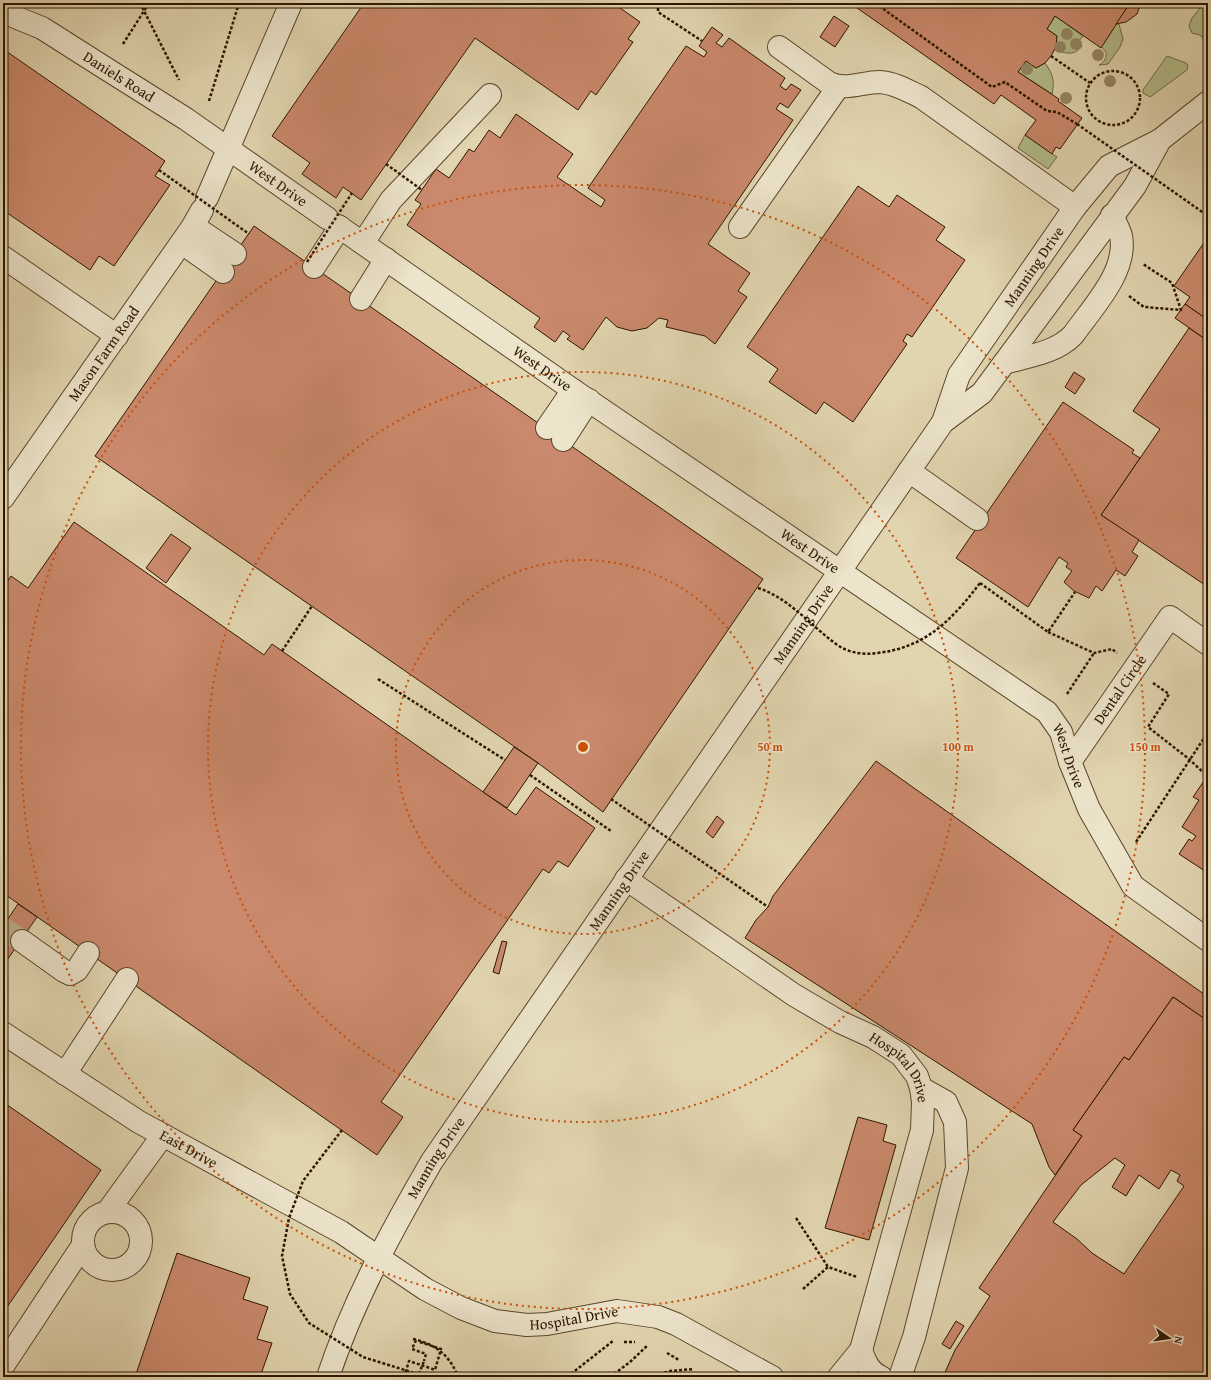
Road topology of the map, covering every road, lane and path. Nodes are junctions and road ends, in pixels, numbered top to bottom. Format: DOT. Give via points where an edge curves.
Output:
graph roads {
  1 [pos="13,3"];
  2 [pos="140,3"];
  3 [pos="149,3"];
  4 [pos="239,3"];
  5 [pos="291,3"];
  6 [pos="658,3"];
  7 [pos="875,3"];
  8 [pos="144,11"];
  9 [pos="3,12"];
  10 [pos="42,28"];
  11 [pos="702,41"];
  12 [pos="123,44"];
  13 [pos="779,47"];
  14 [pos="1051,56"];
  15 [pos="179,80"];
  16 [pos="1090,83"];
  17 [pos="838,87"];
  18 [pos="490,95"];
  19 [pos="209,101"];
  20 [pos="1208,102"];
  21 [pos="1160,140"];
  22 [pos="229,151"];
  23 [pos="386,164"];
  24 [pos="159,170"];
  25 [pos="422,190"];
  26 [pos="352,193"];
  27 [pos="1075,207"];
  28 [pos="1112,216"];
  29 [pos="1208,216"];
  30 [pos="196,219"];
  31 [pos="335,224"];
  32 [pos="740,227"];
  33 [pos="249,234"];
  34 [pos="363,243"];
  35 [pos="3,257"];
  36 [pos="386,259"];
  37 [pos="229,263"];
  38 [pos="1142,263"];
  39 [pos="310,264"];
  40 [pos="1128,296"];
  41 [pos="361,299"];
  42 [pos="117,336"];
  43 [pos="1004,363"];
  44 [pos="581,395"];
  45 [pos="943,422"];
  46 [pos="555,434"];
  47 [pos="909,471"];
  48 [pos="3,498"];
  49 [pos="977,519"];
  50 [pos="840,571"];
  51 [pos="758,588"];
  52 [pos="1075,592"];
  53 [pos="312,606"];
  54 [pos="1048,632"];
  55 [pos="1208,644"];
  56 [pos="282,651"];
  57 [pos="1094,653"];
  58 [pos="1134,669"];
  59 [pos="378,679"];
  60 [pos="1067,694"];
  61 [pos="1208,732"];
  62 [pos="1189,759"];
  63 [pos="505,760"];
  64 [pos="1070,762"];
  65 [pos="530,775"];
  66 [pos="1208,776"];
  67 [pos="611,799"];
  68 [pos="611,831"];
  69 [pos="1135,842"];
  70 [pos="626,880"];
  71 [pos="768,907"];
  72 [pos="1208,940"];
  73 [pos="22,941"];
  74 [pos="88,953"];
  75 [pos="127,979"];
  76 [pos="3,1033"];
  77 [pos="65,1074"];
  78 [pos="921,1088"];
  79 [pos="342,1130"];
  80 [pos="163,1135"];
  81 [pos="108,1212"];
  82 [pos="796,1218"];
  83 [pos="83,1245"];
  84 [pos="379,1257"];
  85 [pos="828,1267"];
  86 [pos="858,1277"];
  87 [pos="804,1289"];
  88 [pos="412,1339"];
  89 [pos="614,1341"];
  90 [pos="624,1342"];
  91 [pos="635,1342"];
  92 [pos="648,1345"];
  93 [pos="861,1350"];
  94 [pos="667,1353"];
  95 [pos="679,1360"];
  96 [pos="3,1366"];
  97 [pos="694,1369"];
  98 [pos="419,1374"];
  99 [pos="612,1376"];
  100 [pos="328,1377"];
  101 [pos="404,1377"];
  102 [pos="427,1377"];
  103 [pos="458,1377"];
  104 [pos="567,1377"];
  105 [pos="650,1377"];
  106 [pos="772,1377"];
  107 [pos="839,1377"];
  108 [pos="882,1377"];
  109 [pos="900,1377"];
  1 -- 10 [label="street"];
  2 -- 8 [label="path"];
  3 -- 8 [label="path"];
  4 -- 19 [label="path"];
  5 -- 22 [label="street, Mason Farm Road"];
  6 -- 11 [label="path" via="658,12"];
  7 -- 29 [label="path, bridge" via="992,87 1005,82 1047,112 1057,112 1078,124"];
  8 -- 12 [label="path"];
  8 -- 15 [label="path"];
  9 -- 10 [label="street, Daniels Road"];
  10 -- 22 [label="street, Daniels Road" via="186,119"];
  13 -- 17 [label="street" via="828,83"];
  14 -- 16 [label="path"];
  16 -- 16 [label="path" via="1086,90 1086,106 1095,120 1116,126 1126,123 1133,117 1138,109 1140,92 1131,77 1123,72 1105,72 1096,76"];
  17 -- 27 [label="street" via="850,88 880,82 896,85 921,97"];
  17 -- 32 [label="street"];
  18 -- 34 [label="street" via="391,200"];
  20 -- 21 [label="street, Manning Drive"];
  21 -- 27 [label="street, Manning Drive" via="1109,166"];
  21 -- 28 [label="street, Manning Drive" via="1135,186"];
  22 -- 30 [label="street, Mason Farm Road"];
  22 -- 31 [label="street, West Drive"];
  23 -- 25 [label="path, bridge"];
  24 -- 33 [label="path, bridge"];
  26 -- 39 [label="path, bridge"];
  27 -- 45 [label="street, Manning Drive" via="959,375"];
  28 -- 43 [label="street, Manning Drive"];
  28 -- 43 [label="street" via="1120,235 1121,245 1116,275 1073,335 1056,348"];
  30 -- 37 [label="street"];
  30 -- 42 [label="street, Mason Farm Road"];
  31 -- 34 [label="street, West Drive"];
  31 -- 39 [label="street"];
  34 -- 36 [label="street, West Drive"];
  35 -- 42 [label="street"];
  36 -- 41 [label="street"];
  36 -- 44 [label="street, West Drive"];
  38 -- 40 [label="path" via="1172,283 1181,310 1144,306"];
  42 -- 48 [label="street, Mason Farm Road"];
  43 -- 45 [label="street, Manning Drive" via="982,393"];
  44 -- 46 [label="street"];
  44 -- 50 [label="street, West Drive"];
  45 -- 47 [label="street, Manning Drive"];
  47 -- 49 [label="street"];
  47 -- 50 [label="street, Manning Drive"];
  50 -- 64 [label="street, West Drive" via="1047,712 1060,732"];
  50 -- 70 [label="street, Manning Drive"];
  51 -- 54 [label="path, bridge" via="784,600 838,645 850,651 868,654 894,651 925,638 960,609 980,583"];
  52 -- 54 [label="path"];
  53 -- 56 [label="path"];
  54 -- 57 [label="path"];
  55 -- 58 [label="street, Dental Circle" via="1170,617"];
  57 -- 58 [label="path" via="1112,649"];
  57 -- 60 [label="path"];
  58 -- 62 [label="path" via="1169,694 1148,727"];
  58 -- 64 [label="street, Dental Circle"];
  59 -- 63 [label="path"];
  61 -- 62 [label="path"];
  62 -- 66 [label="path"];
  62 -- 69 [label="path"];
  64 -- 72 [label="street, West Drive" via="1089,809 1133,886"];
  65 -- 68 [label="path"];
  67 -- 71 [label="path, bridge"];
  70 -- 78 [label="street, Hospital Drive" via="794,995 840,1022 873,1037 901,1056 917,1076"];
  70 -- 84 [label="street, Manning Drive" via="432,1161"];
  73 -- 74 [label="street" via="70,974 77,970"];
  75 -- 77 [label="street"];
  76 -- 77 [label="street, East Drive"];
  77 -- 80 [label="street, East Drive"];
  78 -- 93 [label="street, Hospital Drive" via="922,1130"];
  78 -- 109 [label="street" via="946,1102 952,1115 955,1122 957,1168 914,1337"];
  79 -- 98 [label="path, bridge" via="303,1181 289,1218 282,1256 290,1294 309,1323 363,1357"];
  80 -- 81 [label="street"];
  80 -- 84 [label="street, East Drive" via="341,1232"];
  81 -- 83 [label="street" via="88,1223 82,1237"];
  81 -- 83 [label="street" via="126,1215 133,1220 141,1242 138,1254 130,1264 121,1269 109,1270 92,1264 84,1252"];
  82 -- 85 [label="path"];
  83 -- 96 [label="street"];
  84 -- 100 [label="street, Manning Drive" via="364,1287"];
  84 -- 106 [label="street, Hospital Drive" via="425,1289 461,1308 494,1320 527,1325 547,1324 617,1311 645,1314 676,1324"];
  85 -- 86 [label="path"];
  85 -- 87 [label="path"];
  88 -- 103 [label="path" via="439,1349 455,1368"];
  89 -- 104 [label="path"];
  90 -- 91 [label="path"];
  92 -- 99 [label="path"];
  93 -- 107 [label="street, Hospital Drive"];
  93 -- 108 [label="street" via="867,1365 875,1375"];
  94 -- 95 [label="path"];
  97 -- 105 [label="path" via="670,1371"];
  98 -- 101 [label="path, bridge" via="422,1368 424,1361 426,1354 412,1349 415,1340 441,1349 435,1370 425,1366 419,1364 414,1363 409,1361"];
  98 -- 102 [label="path, bridge"];
}
